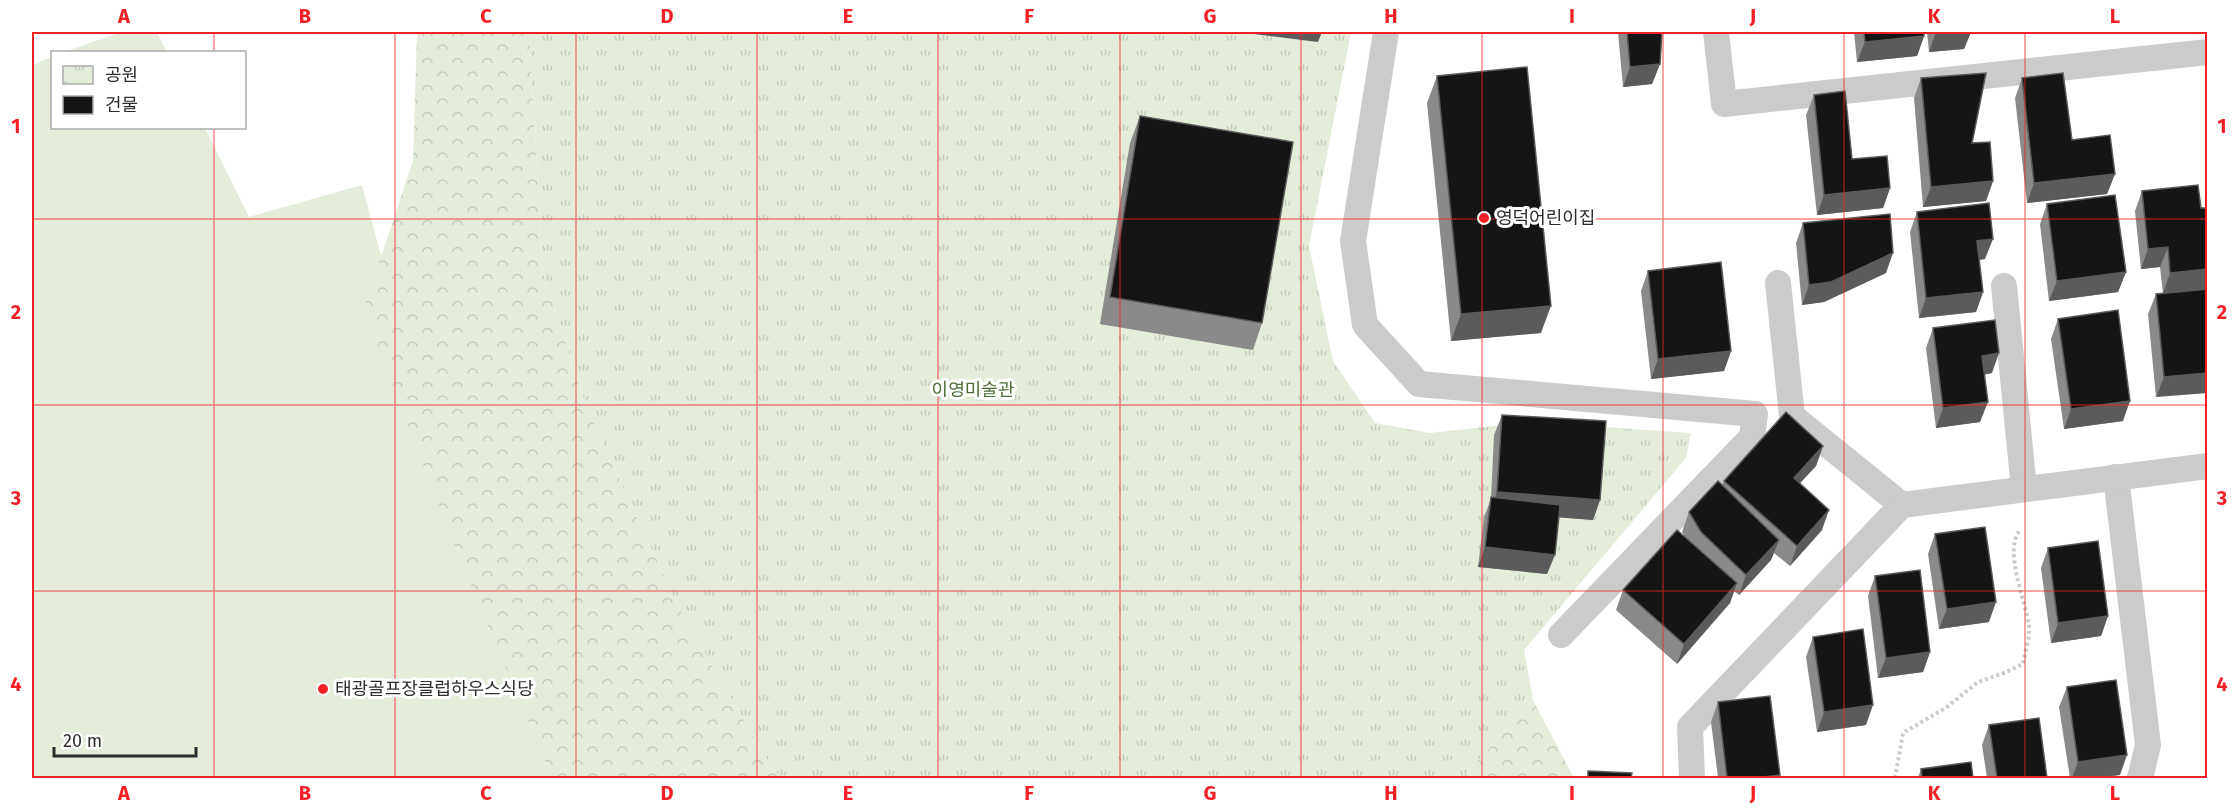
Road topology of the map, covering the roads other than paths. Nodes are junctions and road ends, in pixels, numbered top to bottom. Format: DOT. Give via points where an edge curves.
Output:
graph roads {
  1 [pos="1386,32"];
  2 [pos="1716,32"];
  3 [pos="2208,52"];
  4 [pos="1778,283"];
  5 [pos="2004,286"];
  6 [pos="2208,466"];
  7 [pos="2116,477"];
  8 [pos="2024,489"];
  9 [pos="1902,505"];
  10 [pos="1561,635"];
  11 [pos="1692,778"];
  12 [pos="2140,778"];
  1 -- 10 [label="lane" via="1353,241 1365,325 1419,384 1755,414 1752,437"];
  2 -- 3 [label="lane" via="1724,104"];
  4 -- 9 [label="lane" via="1792,416"];
  5 -- 8 [label="lane"];
  6 -- 7 [label="lane"];
  7 -- 8 [label="lane"];
  7 -- 12 [label="lane" via="2148,745"];
  8 -- 9 [label="lane"];
  9 -- 11 [label="lane" via="1690,727"];
}
